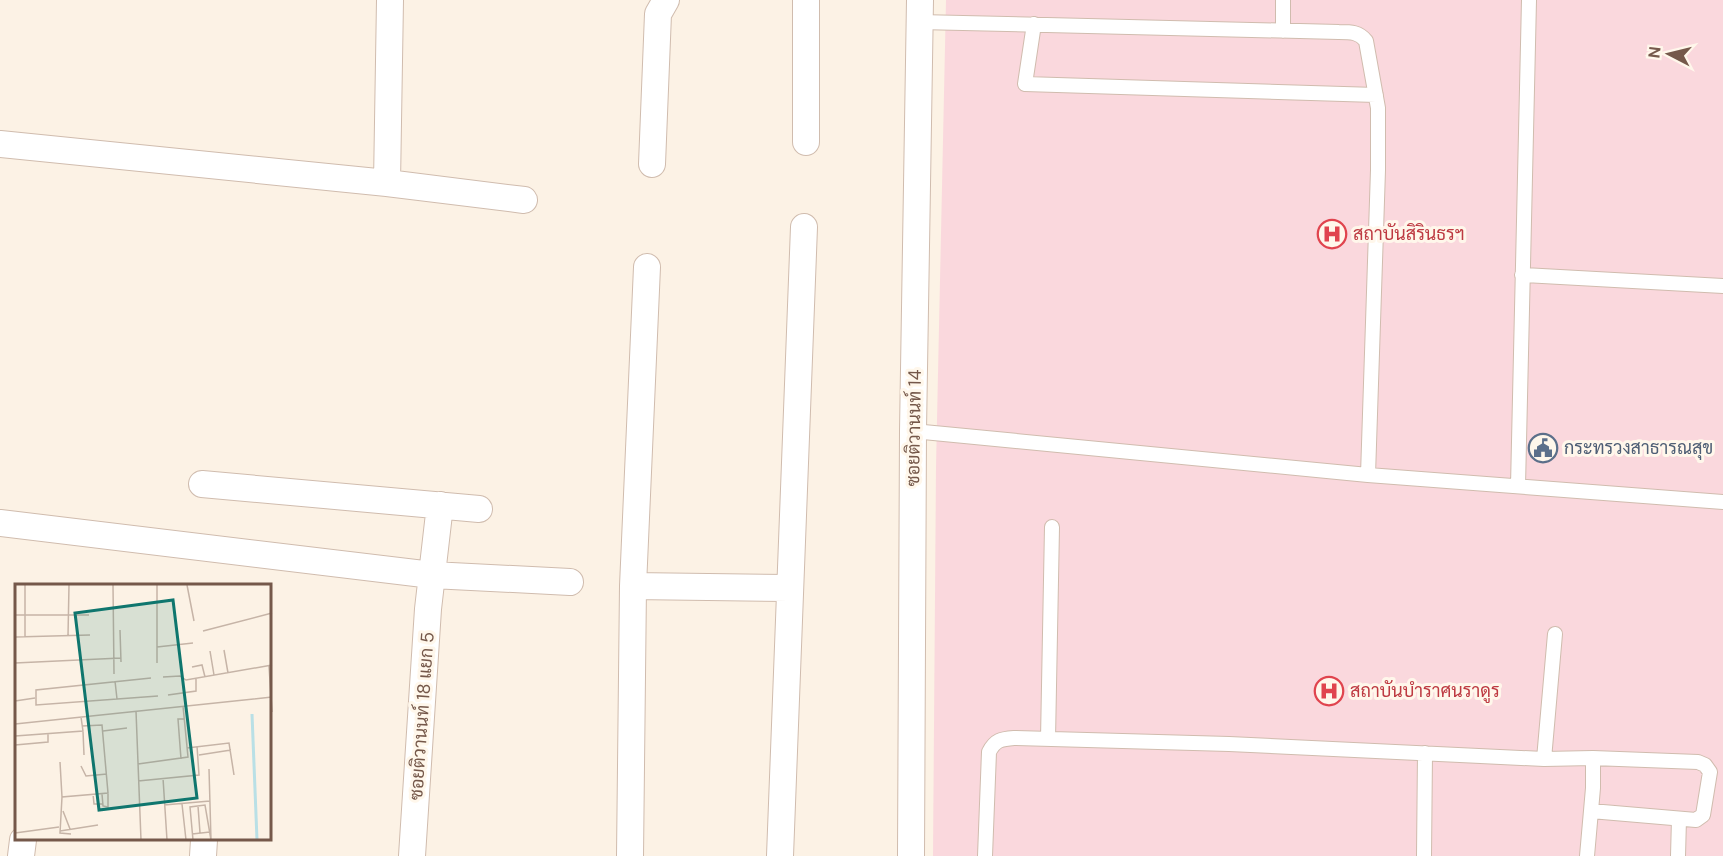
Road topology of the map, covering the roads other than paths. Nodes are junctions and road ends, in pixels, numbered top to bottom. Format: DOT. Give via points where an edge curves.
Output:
graph roads {
  1 [pos="390,0"];
  2 [pos="666,0"];
  3 [pos="806,0"];
  4 [pos="1283,0"];
  5 [pos="1529,0"];
  6 [pos="920,11"];
  7 [pos="1034,24"];
  8 [pos="1283,31"];
  9 [pos="1376,95"];
  10 [pos="806,142"];
  11 [pos="0,144"];
  12 [pos="652,164"];
  13 [pos="387,183"];
  14 [pos="524,200"];
  15 [pos="804,227"];
  16 [pos="647,267"];
  17 [pos="1522,275"];
  18 [pos="1723,286"];
  19 [pos="913,431"];
  20 [pos="1368,475"];
  21 [pos="202,484"];
  22 [pos="1518,486"];
  23 [pos="1723,502"];
  24 [pos="440,505"];
  25 [pos="479,509"];
  26 [pos="0,523"];
  27 [pos="1052,527"];
  28 [pos="432,575"];
  29 [pos="570,582"];
  30 [pos="633,586"];
  31 [pos="789,588"];
  32 [pos="1555,634"];
  33 [pos="1048,739"];
  34 [pos="1425,753"];
  35 [pos="1593,758"];
  36 [pos="1544,759"];
  37 [pos="1591,811"];
  38 [pos="1679,819"];
  39 [pos="23,841"];
  40 [pos="204,841"];
  41 [pos="21,856"];
  42 [pos="202,856"];
  43 [pos="412,856"];
  44 [pos="630,856"];
  45 [pos="780,856"];
  46 [pos="911,856"];
  47 [pos="985,856"];
  48 [pos="1424,856"];
  49 [pos="1587,856"];
  50 [pos="1678,856"];
  1 -- 13 [label="street"];
  2 -- 12 [label="street" via="658,14"];
  3 -- 10 [label="street"];
  4 -- 8 [label="lane"];
  5 -- 17 [label="lane"];
  6 -- 7 [label="lane"];
  6 -- 19 [label="street, ซอยติวานนท์ 14"];
  7 -- 8 [label="lane"];
  7 -- 9 [label="lane" via="1025,84"];
  8 -- 9 [label="lane" via="1354,32 1362,36"];
  9 -- 20 [label="lane" via="1378,170"];
  11 -- 13 [label="street"];
  13 -- 14 [label="street"];
  15 -- 31 [label="street"];
  16 -- 30 [label="street"];
  17 -- 18 [label="lane"];
  17 -- 22 [label="lane"];
  19 -- 20 [label="lane"];
  19 -- 46 [label="street, ซอยติวานนท์ 14"];
  20 -- 22 [label="lane"];
  21 -- 24 [label="street"];
  22 -- 23 [label="lane"];
  24 -- 25 [label="street"];
  24 -- 28 [label="street, ซอยติวานนท์ 18 แยก 5"];
  26 -- 28 [label="street"];
  27 -- 33 [label="lane"];
  28 -- 29 [label="street"];
  28 -- 43 [label="street, ซอยติวานนท์ 18 แยก 5"];
  30 -- 31 [label="street"];
  30 -- 44 [label="street"];
  31 -- 45 [label="street"];
  32 -- 36 [label="lane"];
  33 -- 34 [label="lane"];
  33 -- 47 [label="lane" via="1014,738 992,745"];
  34 -- 36 [label="lane"];
  34 -- 48 [label="lane"];
  35 -- 36 [label="lane"];
  35 -- 37 [label="lane"];
  35 -- 38 [label="lane" via="1705,765 1710,772 1703,815 1696,820"];
  37 -- 38 [label="lane"];
  37 -- 49 [label="lane"];
  38 -- 50 [label="lane"];
  39 -- 41 [label="street"];
  40 -- 42 [label="street"];
}
